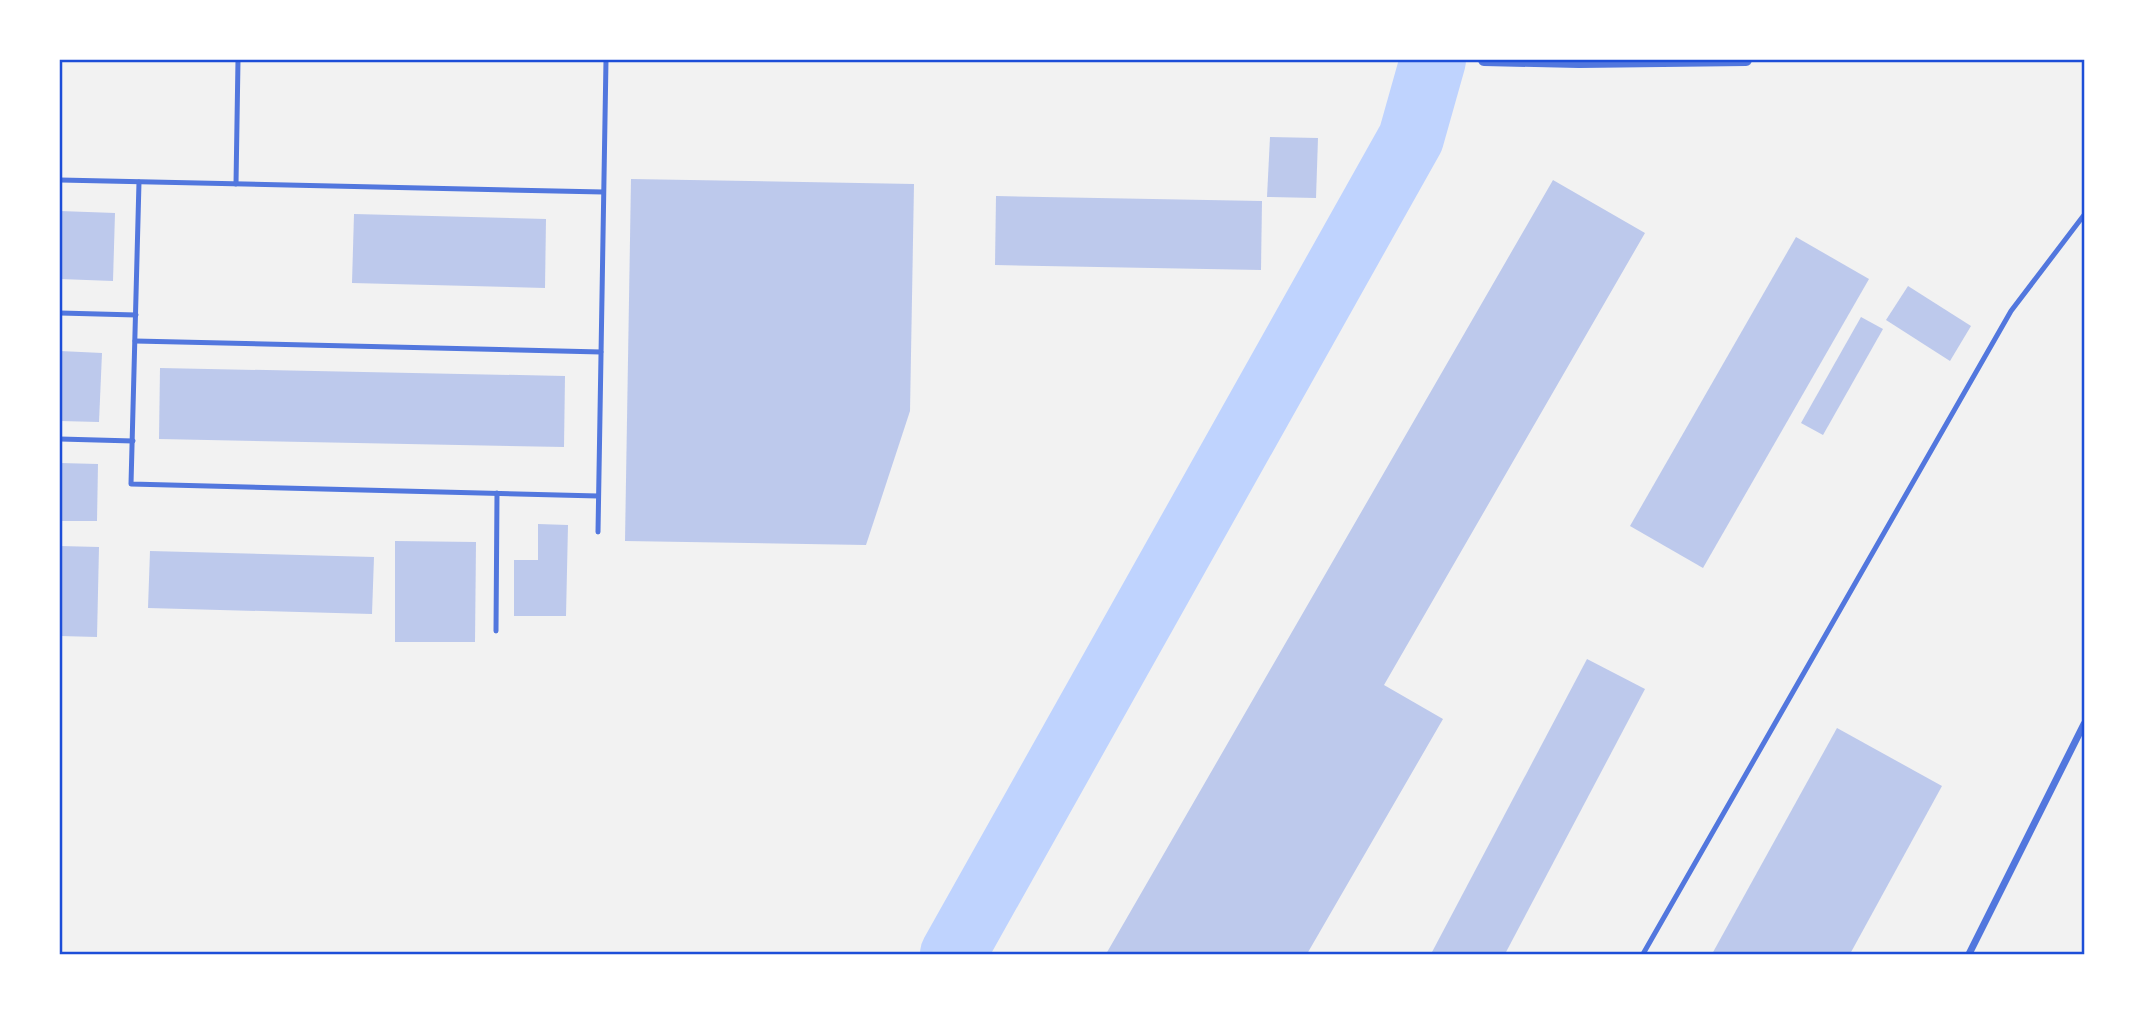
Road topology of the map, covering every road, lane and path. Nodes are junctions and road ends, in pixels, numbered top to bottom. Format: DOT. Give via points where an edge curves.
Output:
graph roads {
  1 [pos="238,60"];
  2 [pos="606,60"];
  3 [pos="1484,60"];
  4 [pos="1746,60"];
  5 [pos="1579,61"];
  6 [pos="60,180"];
  7 [pos="139,182"];
  8 [pos="236,184"];
  9 [pos="603,192"];
  10 [pos="2084,215"];
  11 [pos="60,313"];
  12 [pos="136,315"];
  13 [pos="135,341"];
  14 [pos="601,352"];
  15 [pos="60,439"];
  16 [pos="133,441"];
  17 [pos="497,494"];
  18 [pos="598,496"];
  19 [pos="598,532"];
  20 [pos="496,631"];
  21 [pos="2084,724"];
  22 [pos="1643,954"];
  23 [pos="1969,954"];
  1 -- 8 [label="lane"];
  2 -- 9 [label="lane"];
  3 -- 5 [label="street"];
  4 -- 5 [label="street"];
  6 -- 7 [label="lane"];
  7 -- 8 [label="lane"];
  7 -- 12 [label="lane"];
  8 -- 9 [label="lane"];
  9 -- 14 [label="lane"];
  10 -- 22 [label="lane" via="2011,311"];
  11 -- 12 [label="lane"];
  12 -- 13 [label="lane"];
  13 -- 14 [label="lane"];
  13 -- 16 [label="lane"];
  14 -- 18 [label="lane"];
  15 -- 16 [label="lane"];
  16 -- 17 [label="lane" via="131,484"];
  17 -- 18 [label="lane"];
  17 -- 20 [label="lane"];
  18 -- 19 [label="lane"];
  21 -- 23 [label="street"];
}
